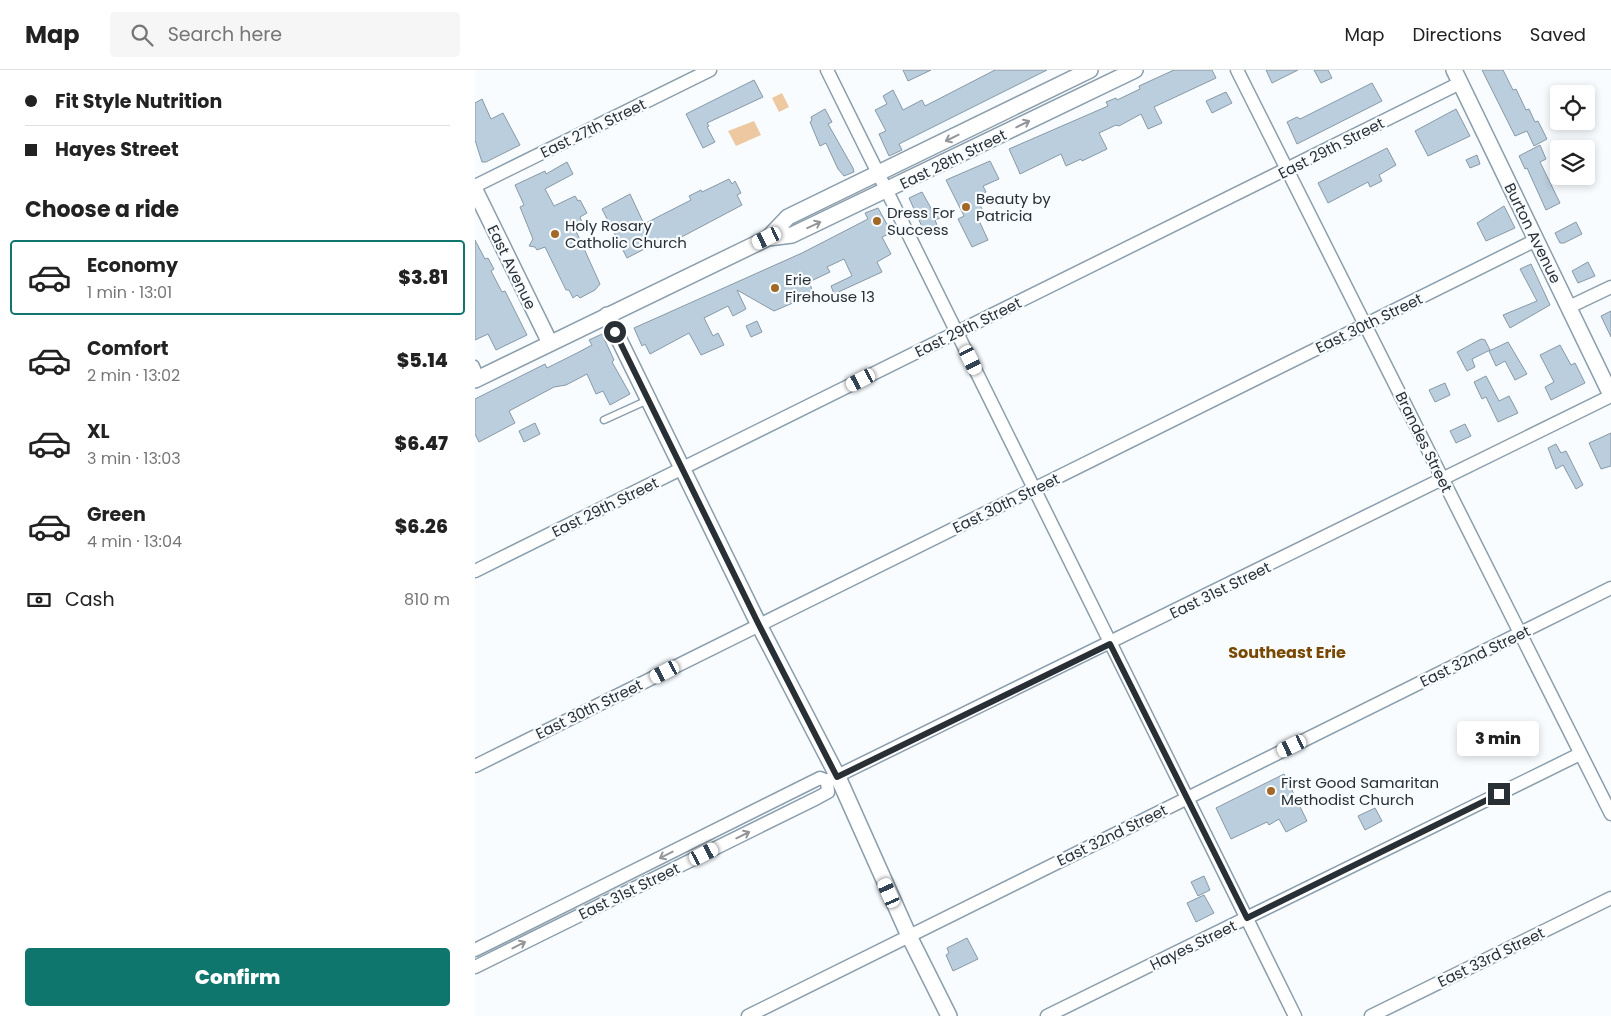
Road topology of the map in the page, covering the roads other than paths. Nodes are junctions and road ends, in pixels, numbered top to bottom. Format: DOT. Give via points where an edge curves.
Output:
graph roads {
  1 [pos="710,70"];
  2 [pos="827,70"];
  3 [pos="1090,70"];
  4 [pos="1135,70"];
  5 [pos="1237,70"];
  6 [pos="1457,76"];
  7 [pos="1287,170"];
  8 [pos="879,173"];
  9 [pos="475,186"];
  10 [pos="475,190"];
  11 [pos="887,190"];
  12 [pos="767,238"];
  13 [pos="1536,240"];
  14 [pos="1611,287"];
  15 [pos="1569,307"];
  16 [pos="607,315"];
  17 [pos="1366,325"];
  18 [pos="957,332"];
  19 [pos="550,343"];
  20 [pos="477,374"];
  21 [pos="1611,396"];
  22 [pos="648,400"];
  23 [pos="604,420"];
  24 [pos="682,469"];
  25 [pos="1443,480"];
  26 [pos="1035,488"];
  27 [pos="475,571"];
  28 [pos="1611,588"];
  29 [pos="759,625"];
  30 [pos="1519,634"];
  31 [pos="1110,644"];
  32 [pos="1580,754"];
  33 [pos="475,766"];
  34 [pos="832,779"];
  35 [pos="1187,798"];
  36 [pos="1611,814"];
  37 [pos="1611,898"];
  38 [pos="1247,918"];
  39 [pos="909,936"];
  40 [pos="475,950"];
  41 [pos="475,967"];
  42 [pos="748,1016"];
  43 [pos="949,1016"];
  44 [pos="1047,1016"];
  45 [pos="1295,1016"];
  46 [pos="1371,1016"];
  1 -- 9 [label="street, East 27th Street"];
  2 -- 8 [label="street"];
  3 -- 8 [label="street, East 28th Street, one-way"];
  11 -- 4 [label="street, East 28th Street, one-way"];
  5 -- 7 [label="street, Brandes Street"];
  6 -- 7 [label="street, East 29th Street"];
  6 -- 13 [label="street, Burton Avenue"];
  7 -- 17 [label="street, Brandes Street"];
  7 -- 18 [label="street, East 29th Street"];
  8 -- 11 [label="street"];
  8 -- 12 [label="street, East 28th Street" via="788,217"];
  10 -- 19 [label="street, East Avenue"];
  12 -- 11 [label="street, East 28th Street, one-way" via="792,235"];
  11 -- 18 [label="street"];
  12 -- 16 [label="street, East 28th Street"];
  13 -- 15 [label="street, Burton Avenue"];
  13 -- 17 [label="street, East 30th Street"];
  14 -- 15 [label="street"];
  15 -- 21 [label="street, Burton Avenue"];
  16 -- 19 [label="street, East 28th Street"];
  16 -- 22 [label="street"];
  17 -- 25 [label="street, Brandes Street"];
  17 -- 26 [label="street, East 30th Street"];
  18 -- 24 [label="street, East 29th Street"];
  18 -- 26 [label="street"];
  19 -- 20 [label="street, East 28th Street"];
  21 -- 25 [label="street, East 31st Street"];
  22 -- 23 [label="lane"];
  22 -- 24 [label="street"];
  24 -- 27 [label="street, East 29th Street"];
  24 -- 29 [label="street"];
  25 -- 30 [label="street, Brandes Street"];
  25 -- 31 [label="street, East 31st Street"];
  26 -- 29 [label="street, East 30th Street"];
  26 -- 31 [label="street"];
  28 -- 30 [label="street, East 32nd Street"];
  29 -- 33 [label="street, East 30th Street"];
  29 -- 34 [label="street"];
  30 -- 32 [label="street, Brandes Street"];
  30 -- 35 [label="street, East 32nd Street"];
  31 -- 34 [label="street, East 31st Street"];
  31 -- 35 [label="street"];
  32 -- 36 [label="street, Brandes Street"];
  32 -- 38 [label="street, Hayes Street"];
  34 -- 39 [label="street"];
  34 -- 40 [label="street, East 31st Street, one-way" via="820,778"];
  41 -- 34 [label="street, East 31st Street, one-way" via="817,798 828,792"];
  35 -- 38 [label="street"];
  35 -- 39 [label="street, East 32nd Street"];
  37 -- 46 [label="street, East 33rd Street"];
  38 -- 44 [label="street, Hayes Street"];
  38 -- 45 [label="street"];
  39 -- 42 [label="street, East 32nd Street"];
  39 -- 43 [label="street"];
}
